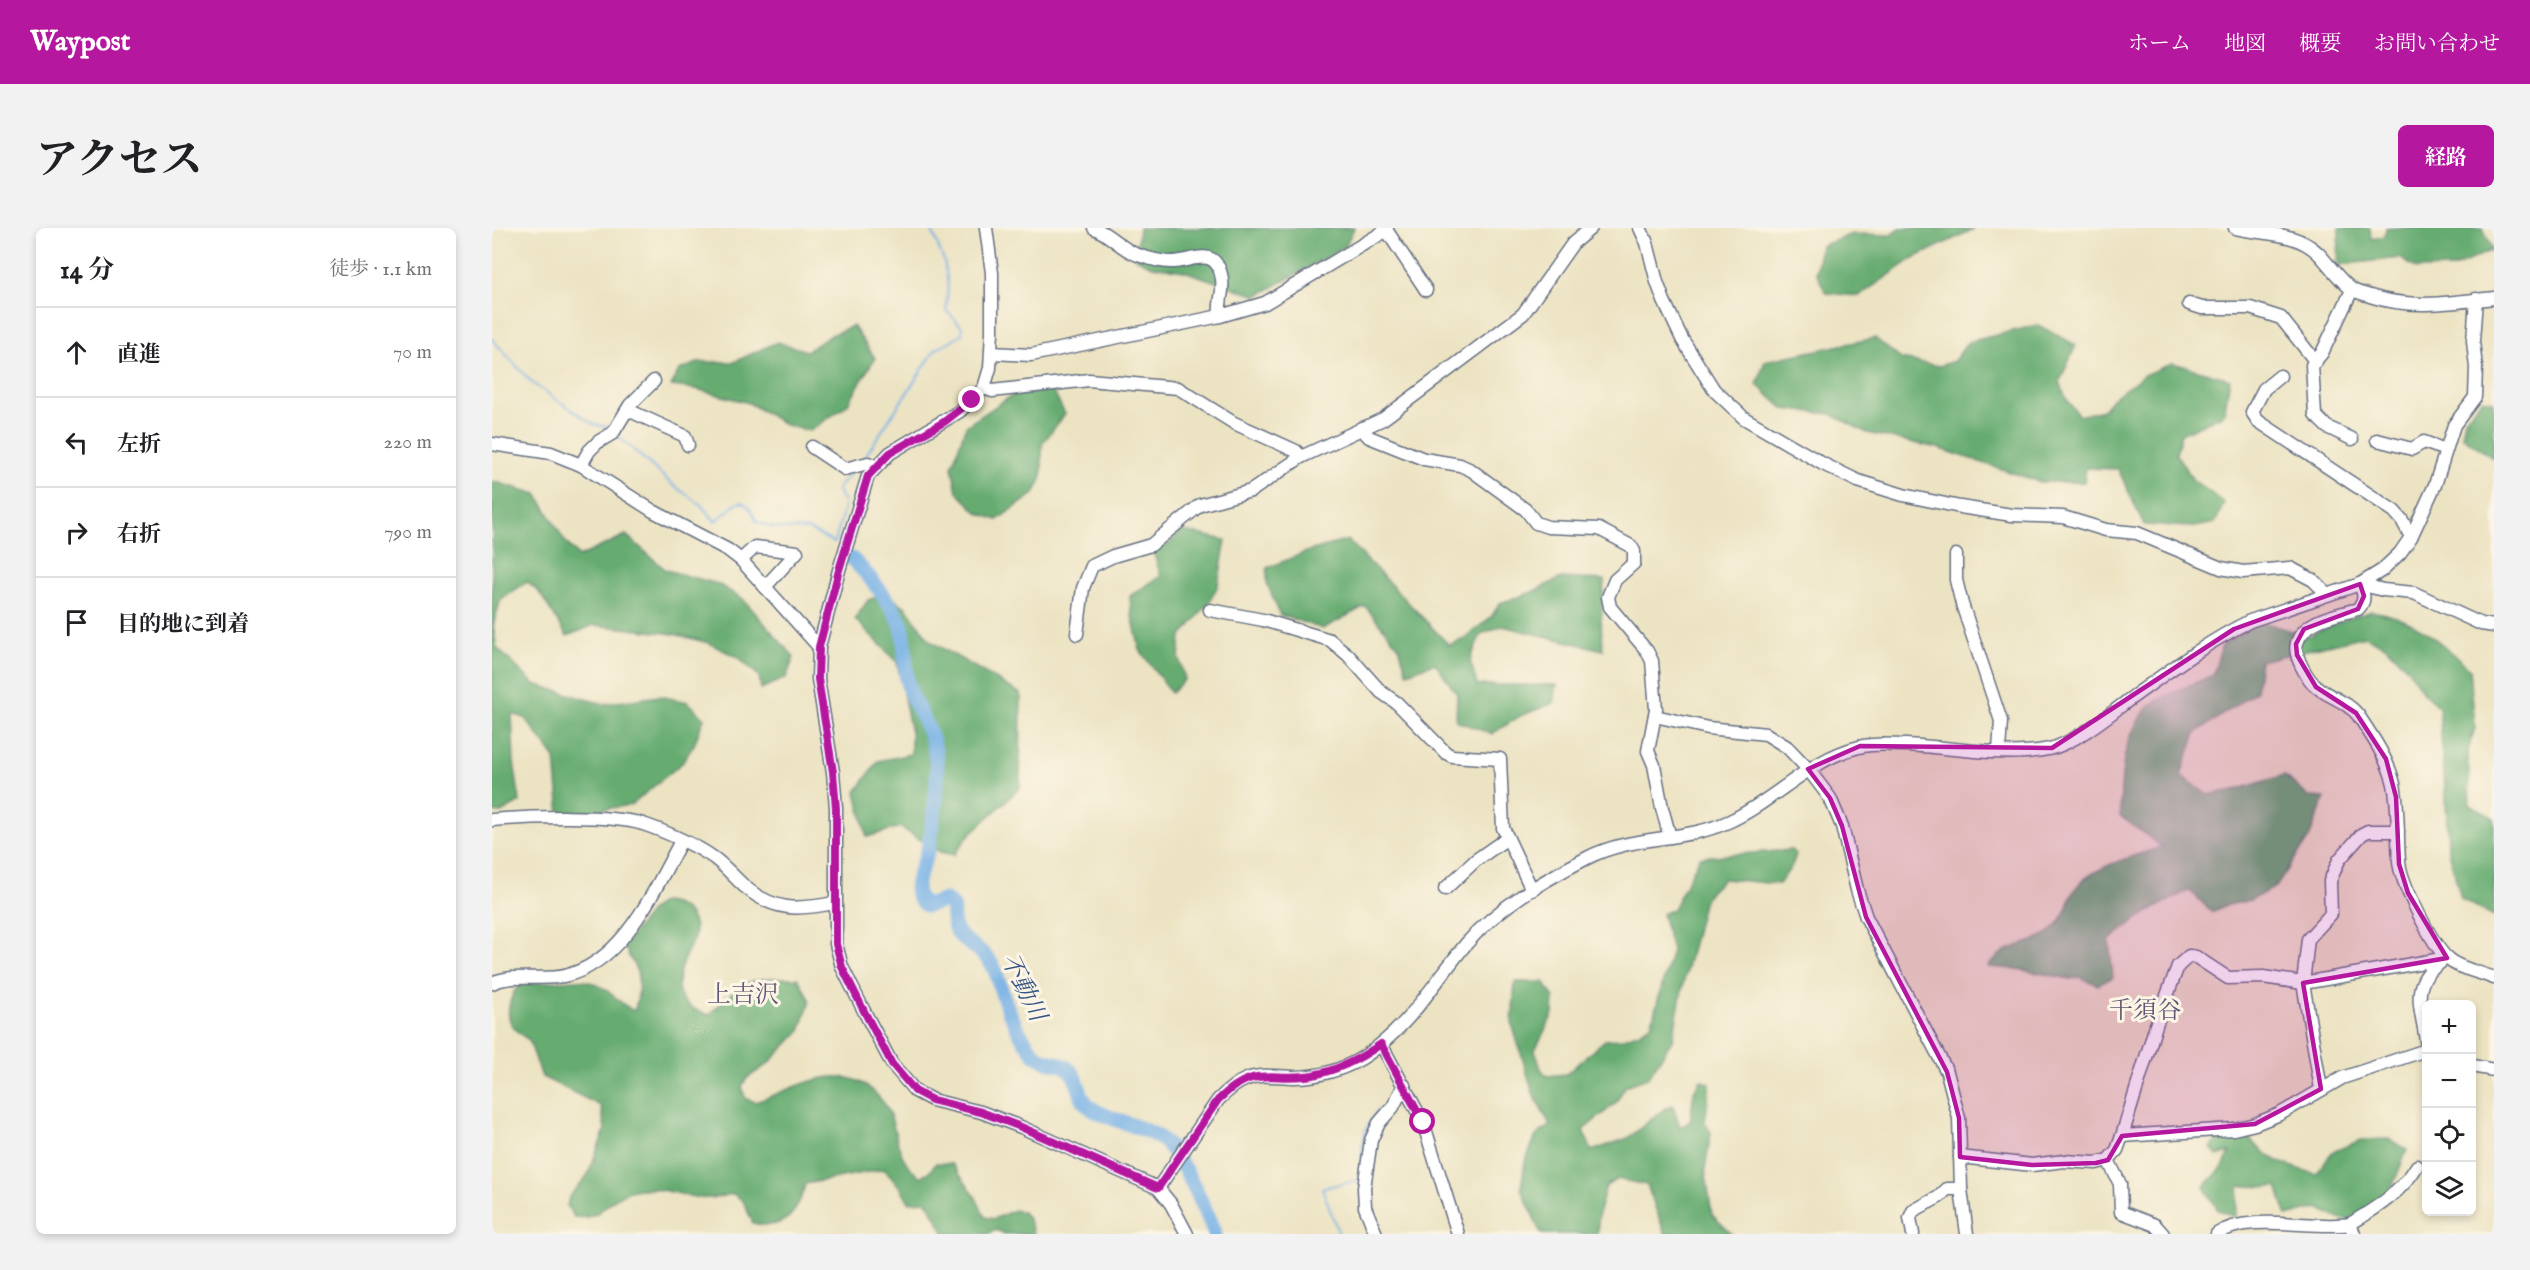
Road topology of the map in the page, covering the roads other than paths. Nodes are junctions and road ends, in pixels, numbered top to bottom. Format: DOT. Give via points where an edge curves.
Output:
graph roads {
  1 [pos="986,228"];
  2 [pos="1094,228"];
  3 [pos="1591,228"];
  4 [pos="1640,228"];
  5 [pos="2235,228"];
  6 [pos="1386,229"];
  7 [pos="1426,290"];
  8 [pos="2352,290"];
  9 [pos="2494,298"];
  10 [pos="2476,299"];
  11 [pos="2189,304"];
  12 [pos="1220,316"];
  13 [pos="992,353"];
  14 [pos="2316,362"];
  15 [pos="2280,376"];
  16 [pos="654,381"];
  17 [pos="984,388"];
  18 [pos="628,410"];
  19 [pos="1361,428"];
  20 [pos="2352,439"];
  21 [pos="2377,440"];
  22 [pos="492,444"];
  23 [pos="688,445"];
  24 [pos="812,447"];
  25 [pos="2445,450"];
  26 [pos="1301,457"];
  27 [pos="581,465"];
  28 [pos="876,466"];
  29 [pos="2411,537"];
  30 [pos="1956,555"];
  31 [pos="741,560"];
  32 [pos="2360,584"];
  33 [pos="765,587"];
  34 [pos="2327,594"];
  35 [pos="1210,610"];
  36 [pos="2494,626"];
  37 [pos="1077,634"];
  38 [pos="819,647"];
  39 [pos="1654,716"];
  40 [pos="1999,751"];
  41 [pos="1808,769"];
  42 [pos="492,820"];
  43 [pos="2397,831"];
  44 [pos="1670,837"];
  45 [pos="1506,839"];
  46 [pos="681,841"];
  47 [pos="1445,889"];
  48 [pos="1532,890"];
  49 [pos="834,903"];
  50 [pos="2447,958"];
  51 [pos="2494,978"];
  52 [pos="492,983"];
  53 [pos="2303,983"];
  54 [pos="2422,1014"];
  55 [pos="1381,1044"];
  56 [pos="2422,1052"];
  57 [pos="2476,1067"];
  58 [pos="2494,1070"];
  59 [pos="1404,1085"];
  60 [pos="2321,1089"];
  61 [pos="2122,1136"];
  62 [pos="1960,1157"];
  63 [pos="2108,1160"];
  64 [pos="2417,1166"];
  65 [pos="1158,1188"];
  66 [pos="1960,1189"];
  67 [pos="2282,1229"];
  68 [pos="2352,1229"];
  69 [pos="1187,1234"];
  70 [pos="1376,1234"];
  71 [pos="1458,1234"];
  72 [pos="1913,1234"];
  73 [pos="1967,1234"];
  74 [pos="2163,1234"];
  75 [pos="2217,1234"];
  1 -- 13 [label="street" via="992,273"];
  2 -- 12 [label="street" via="1135,254 1171,262 1202,256 1211,260 1223,288 1218,304"];
  3 -- 19 [label="street" via="1573,243 1523,314 1406,403"];
  4 -- 34 [label="street" via="1664,301 1714,390 1744,418 1822,464 1858,481 1903,495 2012,515 2063,517 2106,530 2137,533 2221,568 2243,572 2290,568 2313,580"];
  5 -- 8 [label="street" via="2298,240 2316,251"];
  6 -- 7 [label="street"];
  6 -- 12 [label="street" via="1265,303"];
  8 -- 10 [label="street" via="2426,305"];
  8 -- 14 [label="street"];
  9 -- 10 [label="street"];
  10 -- 25 [label="street" via="2475,397 2454,425"];
  11 -- 14 [label="street" via="2202,308 2250,308 2281,318"];
  12 -- 13 [label="street" via="1031,355"];
  13 -- 17 [label="street"];
  14 -- 20 [label="street" via="2312,366 2315,415 2327,427"];
  15 -- 29 [label="street" via="2264,389 2252,412 2258,421 2394,511"];
  16 -- 18 [label="street"];
  17 -- 26 [label="street" via="992,391 1089,380 1178,388"];
  17 -- 28 [label="street" via="960,411 890,453"];
  18 -- 23 [label="street" via="684,435"];
  18 -- 27 [label="street" via="613,433 593,446"];
  19 -- 26 [label="street"];
  19 -- 39 [label="street" via="1369,437 1424,459 1471,470 1526,510 1536,523 1599,530 1631,546 1634,563 1615,580 1608,597 1610,607 1652,662"];
  21 -- 25 [label="street" via="2412,449 2424,442"];
  22 -- 27 [label="street" via="551,453"];
  24 -- 28 [label="street" via="845,469 868,463"];
  25 -- 29 [label="street" via="2435,485"];
  26 -- 37 [label="street" via="1251,491 1200,506 1151,546 1092,566 1083,588"];
  27 -- 31 [label="street"];
  28 -- 38 [label="street" via="864,486"];
  29 -- 32 [label="street" via="2382,571"];
  30 -- 40 [label="street" via="1956,580 1962,604 2001,721"];
  31 -- 33 [label="street"];
  31 -- 33 [label="street" via="755,547 797,552"];
  32 -- 34 [label="street"];
  32 -- 36 [label="street" via="2414,593 2481,624"];
  32 -- 43 [label="street" via="2363,604 2304,629 2296,644 2297,655 2316,687 2356,713 2386,759 2396,797"];
  33 -- 38 [label="street"];
  34 -- 40 [label="street" via="2250,621 2206,644 2111,714 2052,748"];
  35 -- 45 [label="street" via="1330,640 1446,753 1500,759 1501,816"];
  38 -- 49 [label="street" via="818,679 836,808"];
  39 -- 41 [label="street" via="1708,728 1766,734 1787,747"];
  39 -- 44 [label="street" via="1648,751"];
  40 -- 41 [label="street" via="1860,746 1823,759"];
  41 -- 44 [label="street" via="1732,820 1709,830"];
  41 -- 62 [label="street" via="1830,798 1842,826 1866,917 1947,1072 1959,1118"];
  42 -- 46 [label="street" via="595,818 642,824"];
  43 -- 50 [label="street" via="2399,864 2408,893"];
  43 -- 53 [label="street" via="2362,834 2333,869 2331,914 2308,939"];
  44 -- 48 [label="street" via="1609,847"];
  45 -- 47 [label="street"];
  45 -- 48 [label="street"];
  46 -- 49 [label="street" via="713,857 752,892 779,906 801,909"];
  46 -- 52 [label="street" via="634,925 598,959 563,977 508,978"];
  48 -- 55 [label="street" via="1512,902 1467,943 1417,1008"];
  49 -- 65 [label="street" via="836,944 842,967 892,1064 915,1091 932,1100 1021,1127"];
  50 -- 51 [label="street"];
  50 -- 53 [label="street"];
  50 -- 54 [label="street" via="2428,971 2418,993"];
  53 -- 60 [label="street"];
  53 -- 61 [label="street" via="2263,977 2228,978 2196,957 2182,961 2156,1025"];
  55 -- 59 [label="street"];
  55 -- 65 [label="street" via="1335,1070 1246,1079 1218,1100"];
  56 -- 60 [label="street" via="2342,1078"];
  57 -- 58 [label="street"];
  59 -- 70 [label="street" via="1371,1140 1365,1207"];
  59 -- 71 [label="street" via="1423,1122"];
  60 -- 61 [label="street" via="2280,1114 2234,1129"];
  61 -- 63 [label="street"];
  62 -- 63 [label="street" via="2032,1165"];
  62 -- 66 [label="street"];
  63 -- 74 [label="street" via="2120,1184 2121,1212 2155,1225"];
  64 -- 68 [label="street" via="2409,1180"];
  65 -- 69 [label="street"];
  66 -- 72 [label="street" via="1947,1189 1913,1211"];
  66 -- 73 [label="street"];
  67 -- 68 [label="street"];
  67 -- 75 [label="street" via="2238,1225"];
}
